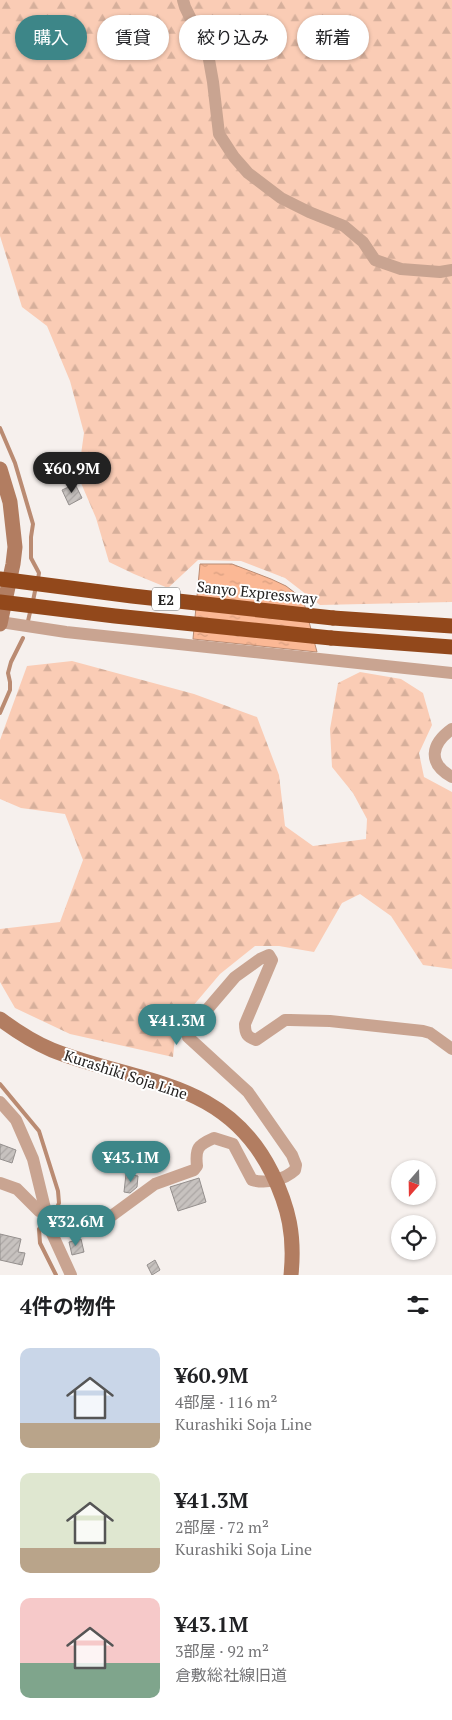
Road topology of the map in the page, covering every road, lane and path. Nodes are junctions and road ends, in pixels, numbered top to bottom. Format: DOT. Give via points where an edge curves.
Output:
graph roads {
  1 [pos="183,0"];
  2 [pos="452,270"];
  3 [pos="0,469"];
  4 [pos="5,504"];
  5 [pos="0,579"];
  6 [pos="0,602"];
  7 [pos="0,623"];
  8 [pos="452,626"];
  9 [pos="452,647"];
  10 [pos="452,673"];
  11 [pos="451,731"];
  12 [pos="452,776"];
  13 [pos="0,1019"];
  14 [pos="452,1049"];
  15 [pos="0,1102"];
  16 [pos="275,1180"];
  17 [pos="0,1183"];
  18 [pos="47,1220"];
  19 [pos="70,1275"];
  20 [pos="291,1275"];
  1 -- 2 [label="street" via="208,54 219,134 248,173 281,198 344,226 363,242 375,260 401,269"];
  3 -- 4 [label="main road"];
  4 -- 7 [label="main road" via="15,547"];
  5 -- 8 [label="highway, Sanyo Expressway / E2, bridge" via="333,618"];
  6 -- 9 [label="highway, E2, bridge" via="331,638"];
  7 -- 10 [label="street"];
  11 -- 12 [label="street" via="438,744 435,758 437,766"];
  13 -- 16 [label="main road, Kurashiki Soja Line" via="20,1034 50,1049 179,1088 203,1100 226,1115 248,1136 266,1160"];
  14 -- 16 [label="street" via="422,1031 330,1021 285,1020 256,1040 248,1037 245,1024 272,960 269,955 260,959 234,977 190,1027 188,1037 248,1092 292,1155 295,1170"];
  15 -- 18 [label="street" via="16,1120 32,1159"];
  16 -- 18 [label="street" via="252,1180 233,1144 214,1138 203,1142 197,1149 194,1170 155,1184 110,1217"];
  16 -- 20 [label="main road, Kurashiki Soja Line" via="287,1209 292,1236"];
  17 -- 18 [label="street" via="17,1189"];
  18 -- 19 [label="street"];
}
